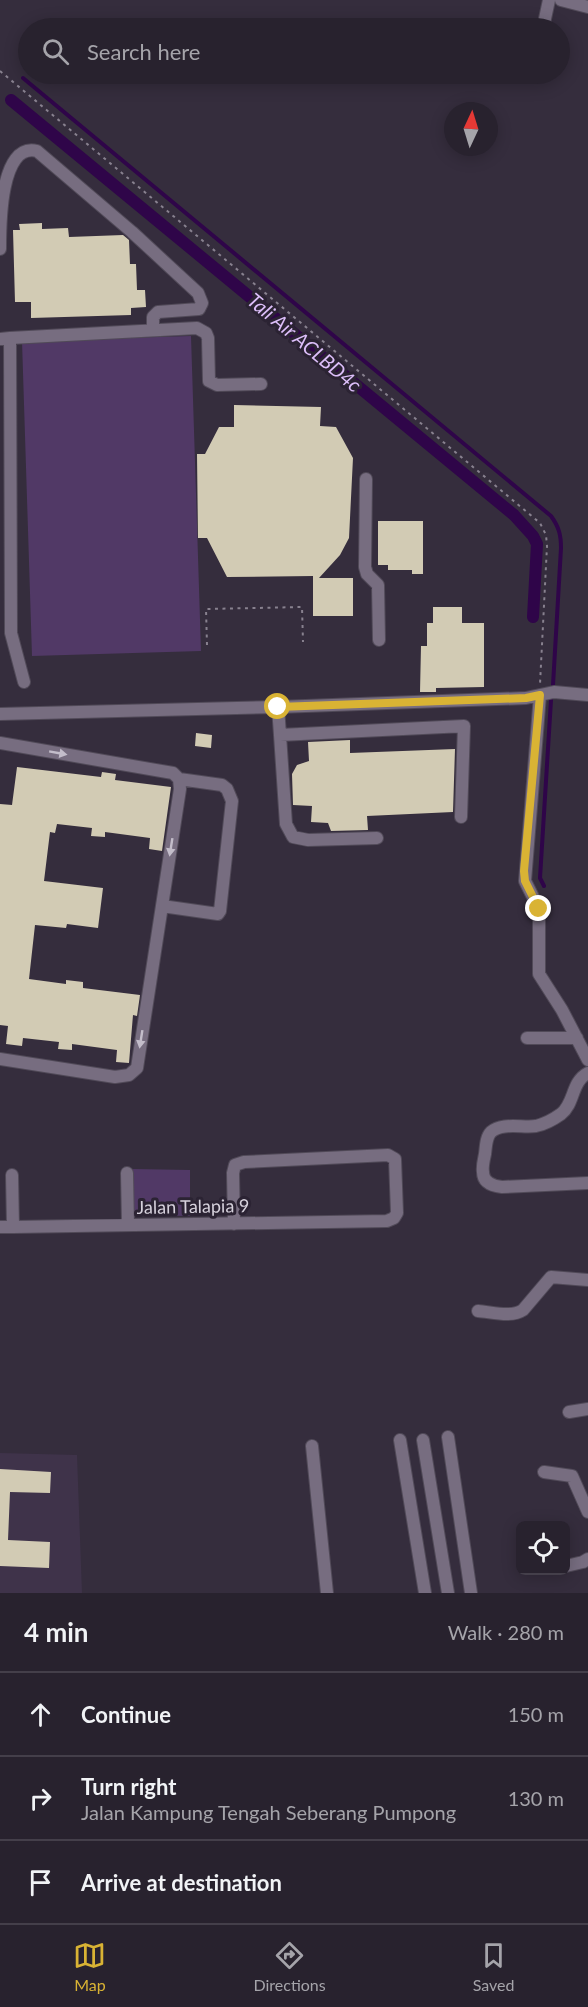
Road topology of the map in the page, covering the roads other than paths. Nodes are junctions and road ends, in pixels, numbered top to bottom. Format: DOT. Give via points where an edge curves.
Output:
graph roads {
  1 [pos="549,0"];
  2 [pos="561,0"];
  3 [pos="588,7"];
  4 [pos="545,18"];
  5 [pos="0,249"];
  6 [pos="153,330"];
  7 [pos="5,338"];
  8 [pos="261,384"];
  9 [pos="5,442"];
  10 [pos="366,479"];
  11 [pos="6,634"];
  12 [pos="379,640"];
  13 [pos="24,682"];
  14 [pos="540,695"];
  15 [pos="588,695"];
  16 [pos="278,707"];
  17 [pos="0,714"];
  18 [pos="280,735"];
  19 [pos="0,743"];
  20 [pos="179,779"];
  21 [pos="461,817"];
  22 [pos="377,838"];
  23 [pos="162,906"];
  24 [pos="527,1038"];
  25 [pos="577,1038"];
  26 [pos="0,1059"];
  27 [pos="588,1060"];
  28 [pos="588,1073"];
  29 [pos="127,1173"];
  30 [pos="12,1175"];
  31 [pos="588,1183"];
  32 [pos="234,1224"];
  33 [pos="128,1225"];
  34 [pos="6,1227"];
  35 [pos="588,1280"];
  36 [pos="478,1311"];
  37 [pos="588,1409"];
  38 [pos="569,1412"];
  39 [pos="448,1437"];
  40 [pos="400,1440"];
  41 [pos="423,1440"];
  42 [pos="312,1446"];
  43 [pos="544,1472"];
  44 [pos="588,1512"];
  45 [pos="588,1558"];
  46 [pos="570,1565"];
  47 [pos="327,1593"];
  48 [pos="425,1593"];
  49 [pos="448,1593"];
  50 [pos="471,1593"];
  1 -- 4 [label="street"];
  2 -- 3 [label="street"];
  5 -- 6 [label="street" via="2,201 10,165 24,151 37,151 198,293 202,303 199,309 158,312 153,317"];
  6 -- 7 [label="street"];
  6 -- 8 [label="street" via="202,330 208,338 210,381 217,385"];
  7 -- 9 [label="street"];
  9 -- 11 [label="street"];
  10 -- 12 [label="street" via="365,567 366,574 378,585"];
  11 -- 13 [label="street"];
  14 -- 15 [label="street"];
  14 -- 16 [label="street"];
  14 -- 25 [label="street" via="525,881 539,909 538,974"];
  16 -- 17 [label="street"];
  16 -- 18 [label="street"];
  18 -- 21 [label="street" via="464,726"];
  18 -- 22 [label="street" via="286,824 293,837"];
  19 -- 20 [label="street, one-way" via="173,773"];
  20 -- 23 [label="street, one-way"];
  20 -- 23 [label="street" via="222,785 232,801 220,911 218,914"];
  23 -- 26 [label="street, one-way" via="137,1068 129,1075 115,1077"];
  24 -- 25 [label="street"];
  25 -- 27 [label="street"];
  28 -- 31 [label="street" via="577,1083 565,1110 549,1122 493,1130 486,1142 483,1173 489,1184 502,1187"];
  29 -- 33 [label="street"];
  30 -- 34 [label="street"];
  32 -- 32 [label="street, Jalan Talapia 9" via="387,1221 397,1213 395,1159 388,1155 235,1165"];
  32 -- 33 [label="street, Jalan Talapia 9"];
  33 -- 34 [label="street, Jalan Talapia 9"];
  35 -- 36 [label="street" via="551,1277 519,1313"];
  37 -- 38 [label="street"];
  39 -- 50 [label="street"];
  40 -- 48 [label="street"];
  41 -- 49 [label="street"];
  42 -- 47 [label="street"];
  43 -- 44 [label="street" via="572,1476"];
  45 -- 46 [label="street"];
}
